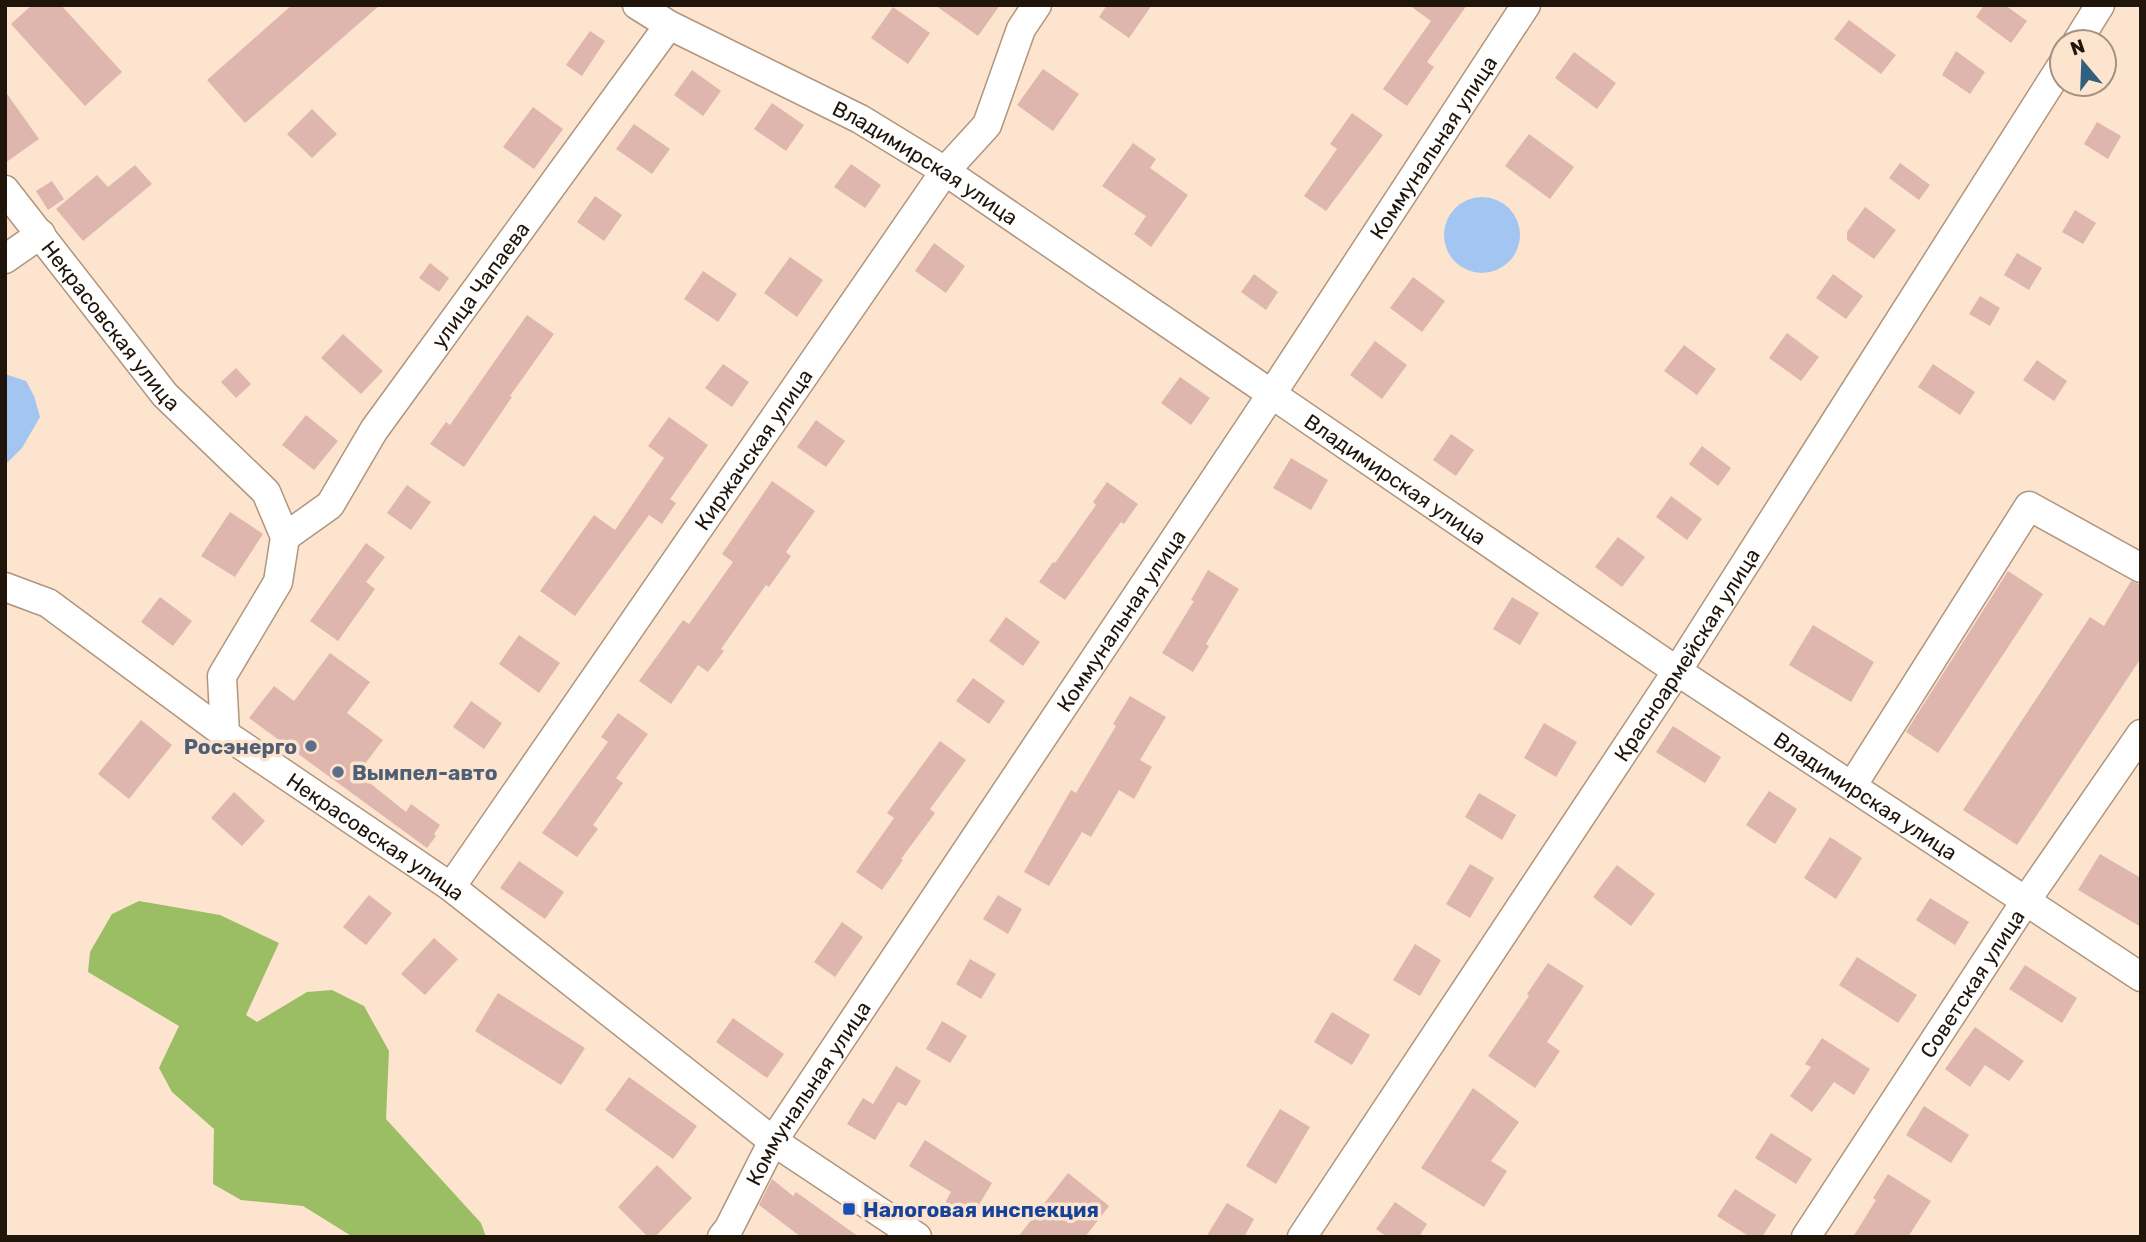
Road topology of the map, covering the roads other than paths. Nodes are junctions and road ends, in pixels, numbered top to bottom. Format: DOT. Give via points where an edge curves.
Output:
graph roads {
  1 [pos="637,5"];
  2 [pos="1037,5"];
  3 [pos="1526,5"];
  4 [pos="2100,5"];
  5 [pos="669,25"];
  6 [pos="2086,28"];
  7 [pos="2048,87"];
  8 [pos="945,171"];
  9 [pos="5,190"];
  10 [pos="41,234"];
  11 [pos="5,259"];
  12 [pos="1270,395"];
  13 [pos="285,537"];
  14 [pos="2141,568"];
  15 [pos="5,586"];
  16 [pos="1677,671"];
  17 [pos="225,734"];
  18 [pos="2141,734"];
  19 [pos="1852,786"];
  20 [pos="451,887"];
  21 [pos="2025,902"];
  22 [pos="2141,977"];
  23 [pos="773,1141"];
  24 [pos="722,1237"];
  25 [pos="917,1237"];
  26 [pos="1302,1237"];
  27 [pos="1806,1237"];
  1 -- 5 [label="street, Владимирская улица"];
  2 -- 8 [label="street, Киржачская улица" via="1021,29 986,125"];
  3 -- 12 [label="street, Коммунальная улица"];
  4 -- 6 [label="street"];
  5 -- 8 [label="street, Владимирская улица" via="860,119"];
  5 -- 13 [label="street, улица Чапаева" via="374,430 330,505"];
  7 -- 16 [label="street, Красноармейская улица"];
  8 -- 12 [label="street, Владимирская улица"];
  8 -- 20 [label="street, Киржачская улица"];
  9 -- 10 [label="street, Некрасовская улица"];
  10 -- 11 [label="street"];
  10 -- 13 [label="street, Некрасовская улица" via="165,396 266,492"];
  12 -- 16 [label="street, Владимирская улица"];
  12 -- 23 [label="street, Коммунальная улица"];
  13 -- 17 [label="street" via="278,582 222,676"];
  14 -- 19 [label="street" via="2029,506"];
  15 -- 17 [label="street, Некрасовская улица" via="48,603"];
  16 -- 19 [label="street, Владимирская улица"];
  16 -- 26 [label="street, Красноармейская улица"];
  17 -- 20 [label="street, Некрасовская улица"];
  18 -- 21 [label="street, Советская улица"];
  19 -- 21 [label="street, Владимирская улица"];
  20 -- 23 [label="street, Некрасовская улица"];
  21 -- 22 [label="street, Владимирская улица"];
  21 -- 27 [label="street, Советская улица"];
  23 -- 24 [label="street, Коммунальная улица"];
  23 -- 25 [label="street, Некрасовская улица"];
}
